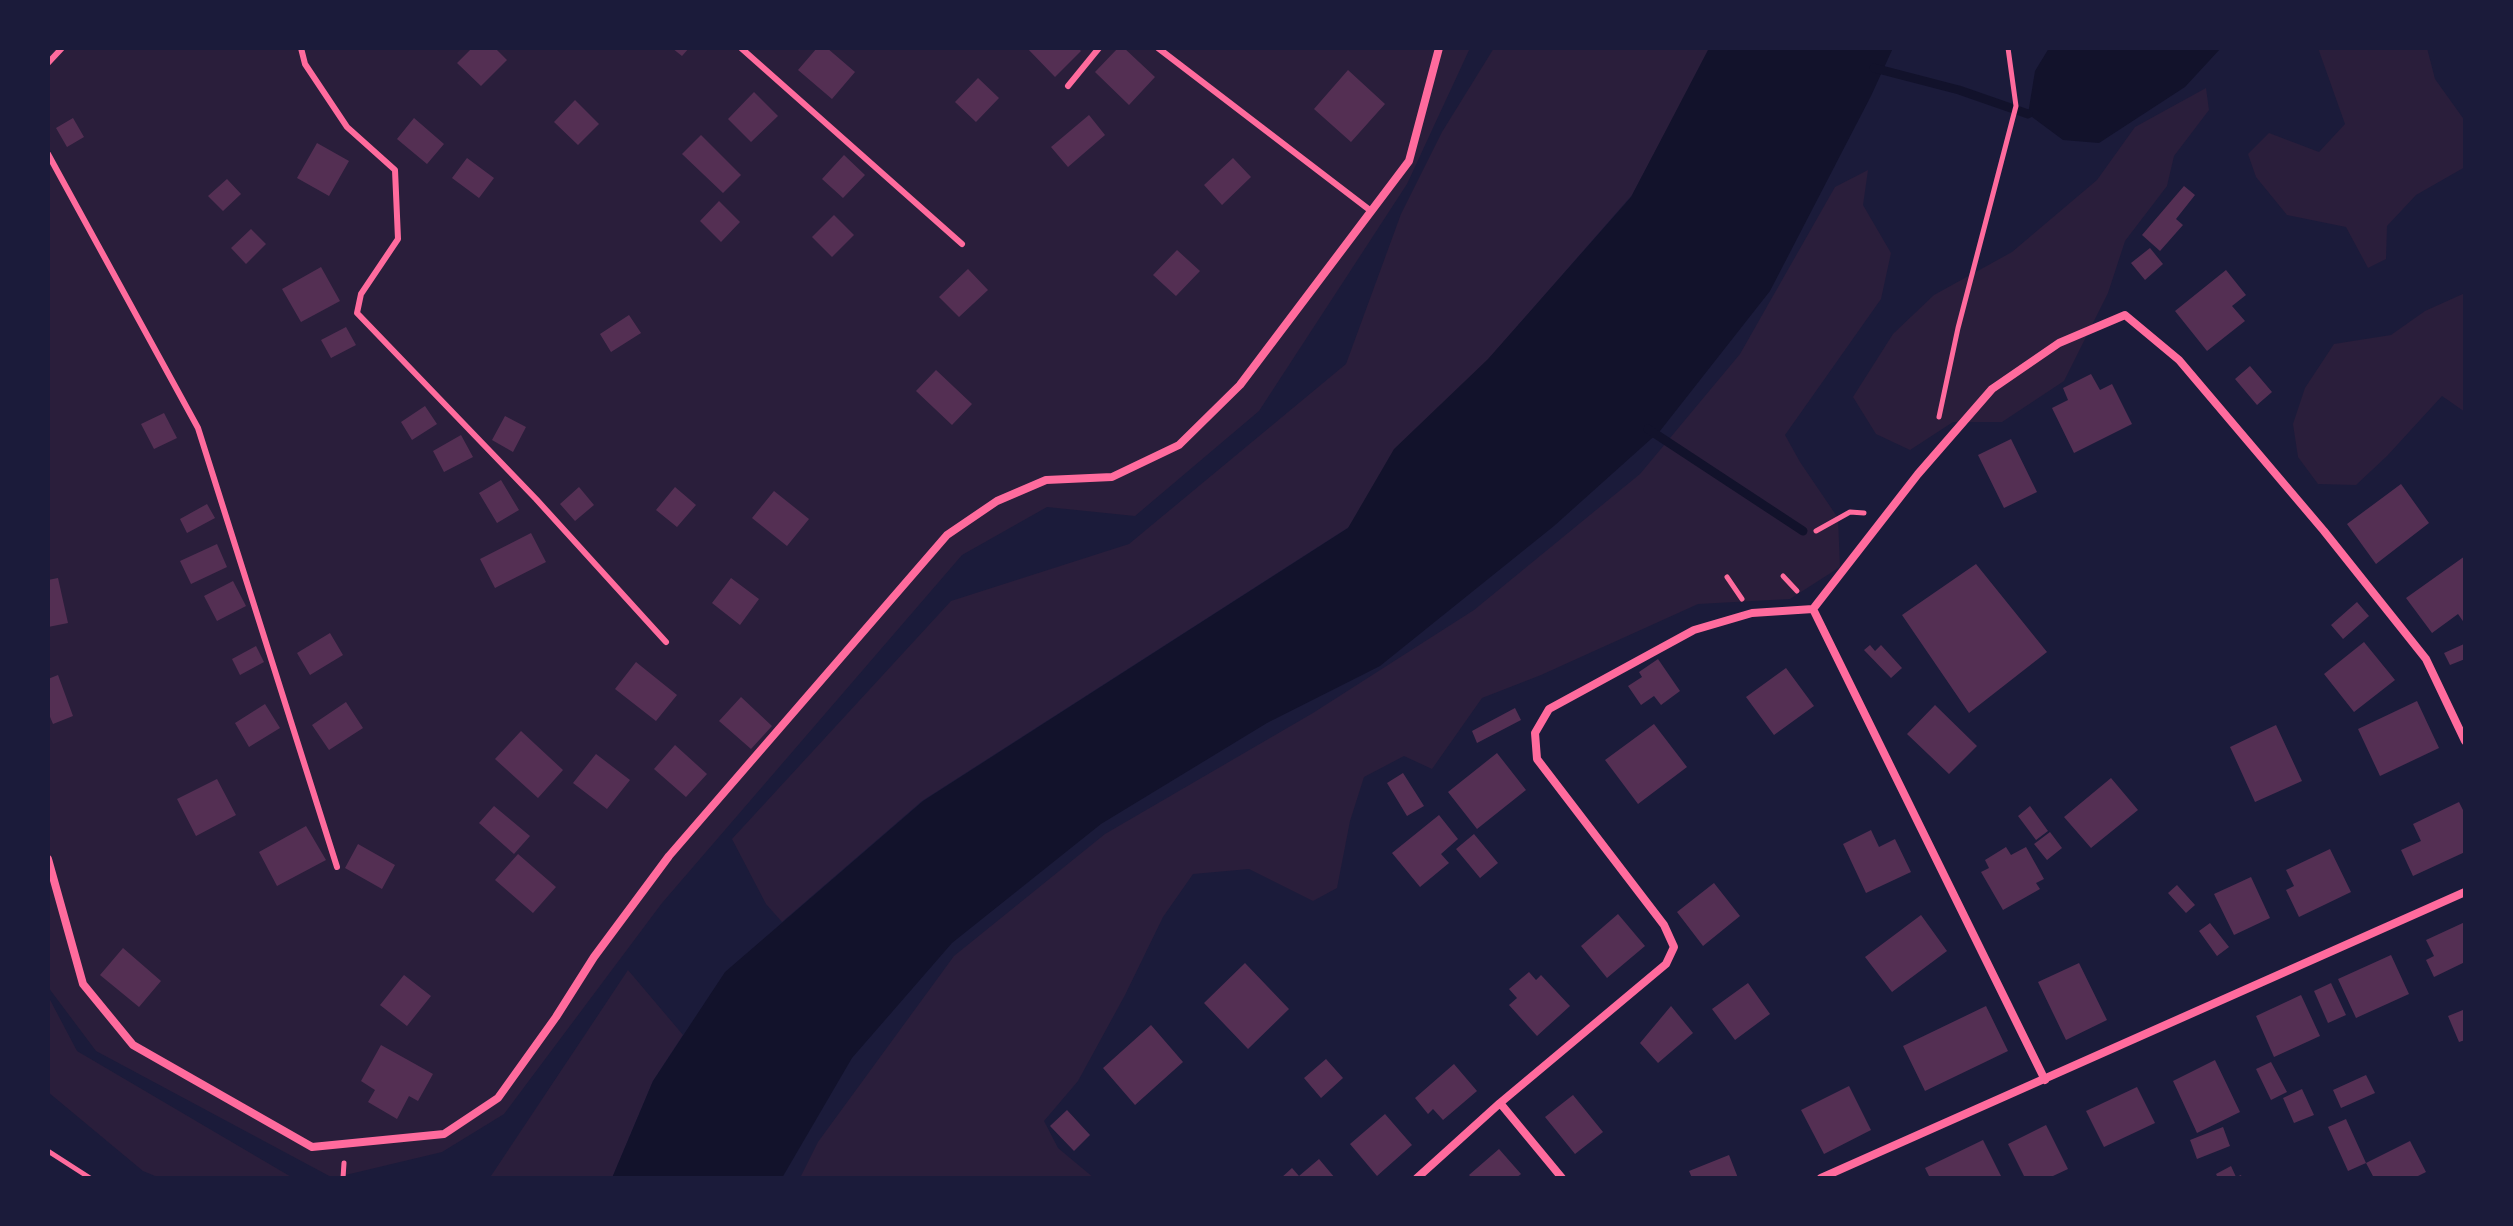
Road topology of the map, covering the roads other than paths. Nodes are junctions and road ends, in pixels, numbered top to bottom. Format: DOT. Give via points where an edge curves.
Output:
graph roads {
  1 [pos="62,48"];
  2 [pos="301,48"];
  3 [pos="741,48"];
  4 [pos="1099,48"];
  5 [pos="1158,48"];
  6 [pos="1439,48"];
  7 [pos="48,63"];
  8 [pos="1068,86"];
  9 [pos="48,154"];
  10 [pos="1371,211"];
  11 [pos="962,244"];
  12 [pos="1813,609"];
  13 [pos="666,642"];
  14 [pos="2465,741"];
  15 [pos="48,859"];
  16 [pos="337,867"];
  17 [pos="2465,892"];
  18 [pos="2045,1080"];
  19 [pos="1500,1103"];
  20 [pos="1417,1178"];
  21 [pos="1562,1178"];
  22 [pos="1821,1178"];
  1 -- 7 [label="lane"];
  2 -- 13 [label="lane" via="305,64 347,127 395,170 398,239 361,294 357,313"];
  3 -- 11 [label="lane"];
  4 -- 8 [label="lane"];
  5 -- 10 [label="lane"];
  6 -- 10 [label="street" via="1409,161"];
  9 -- 16 [label="lane" via="198,428"];
  10 -- 15 [label="street" via="1240,385 1179,445 1112,477 1046,480 997,501 947,535 669,856 498,1098 444,1134 312,1147 133,1045 83,984"];
  12 -- 14 [label="street" via="1885,513 1992,389 2059,343 2125,315 2179,360 2324,531 2426,659"];
  12 -- 18 [label="street"];
  12 -- 19 [label="street" via="1752,613 1694,630 1549,709 1535,733 1537,759 1664,925 1674,947 1666,964"];
  17 -- 18 [label="street"];
  18 -- 22 [label="street"];
  19 -- 20 [label="street"];
  19 -- 21 [label="street"];
}
